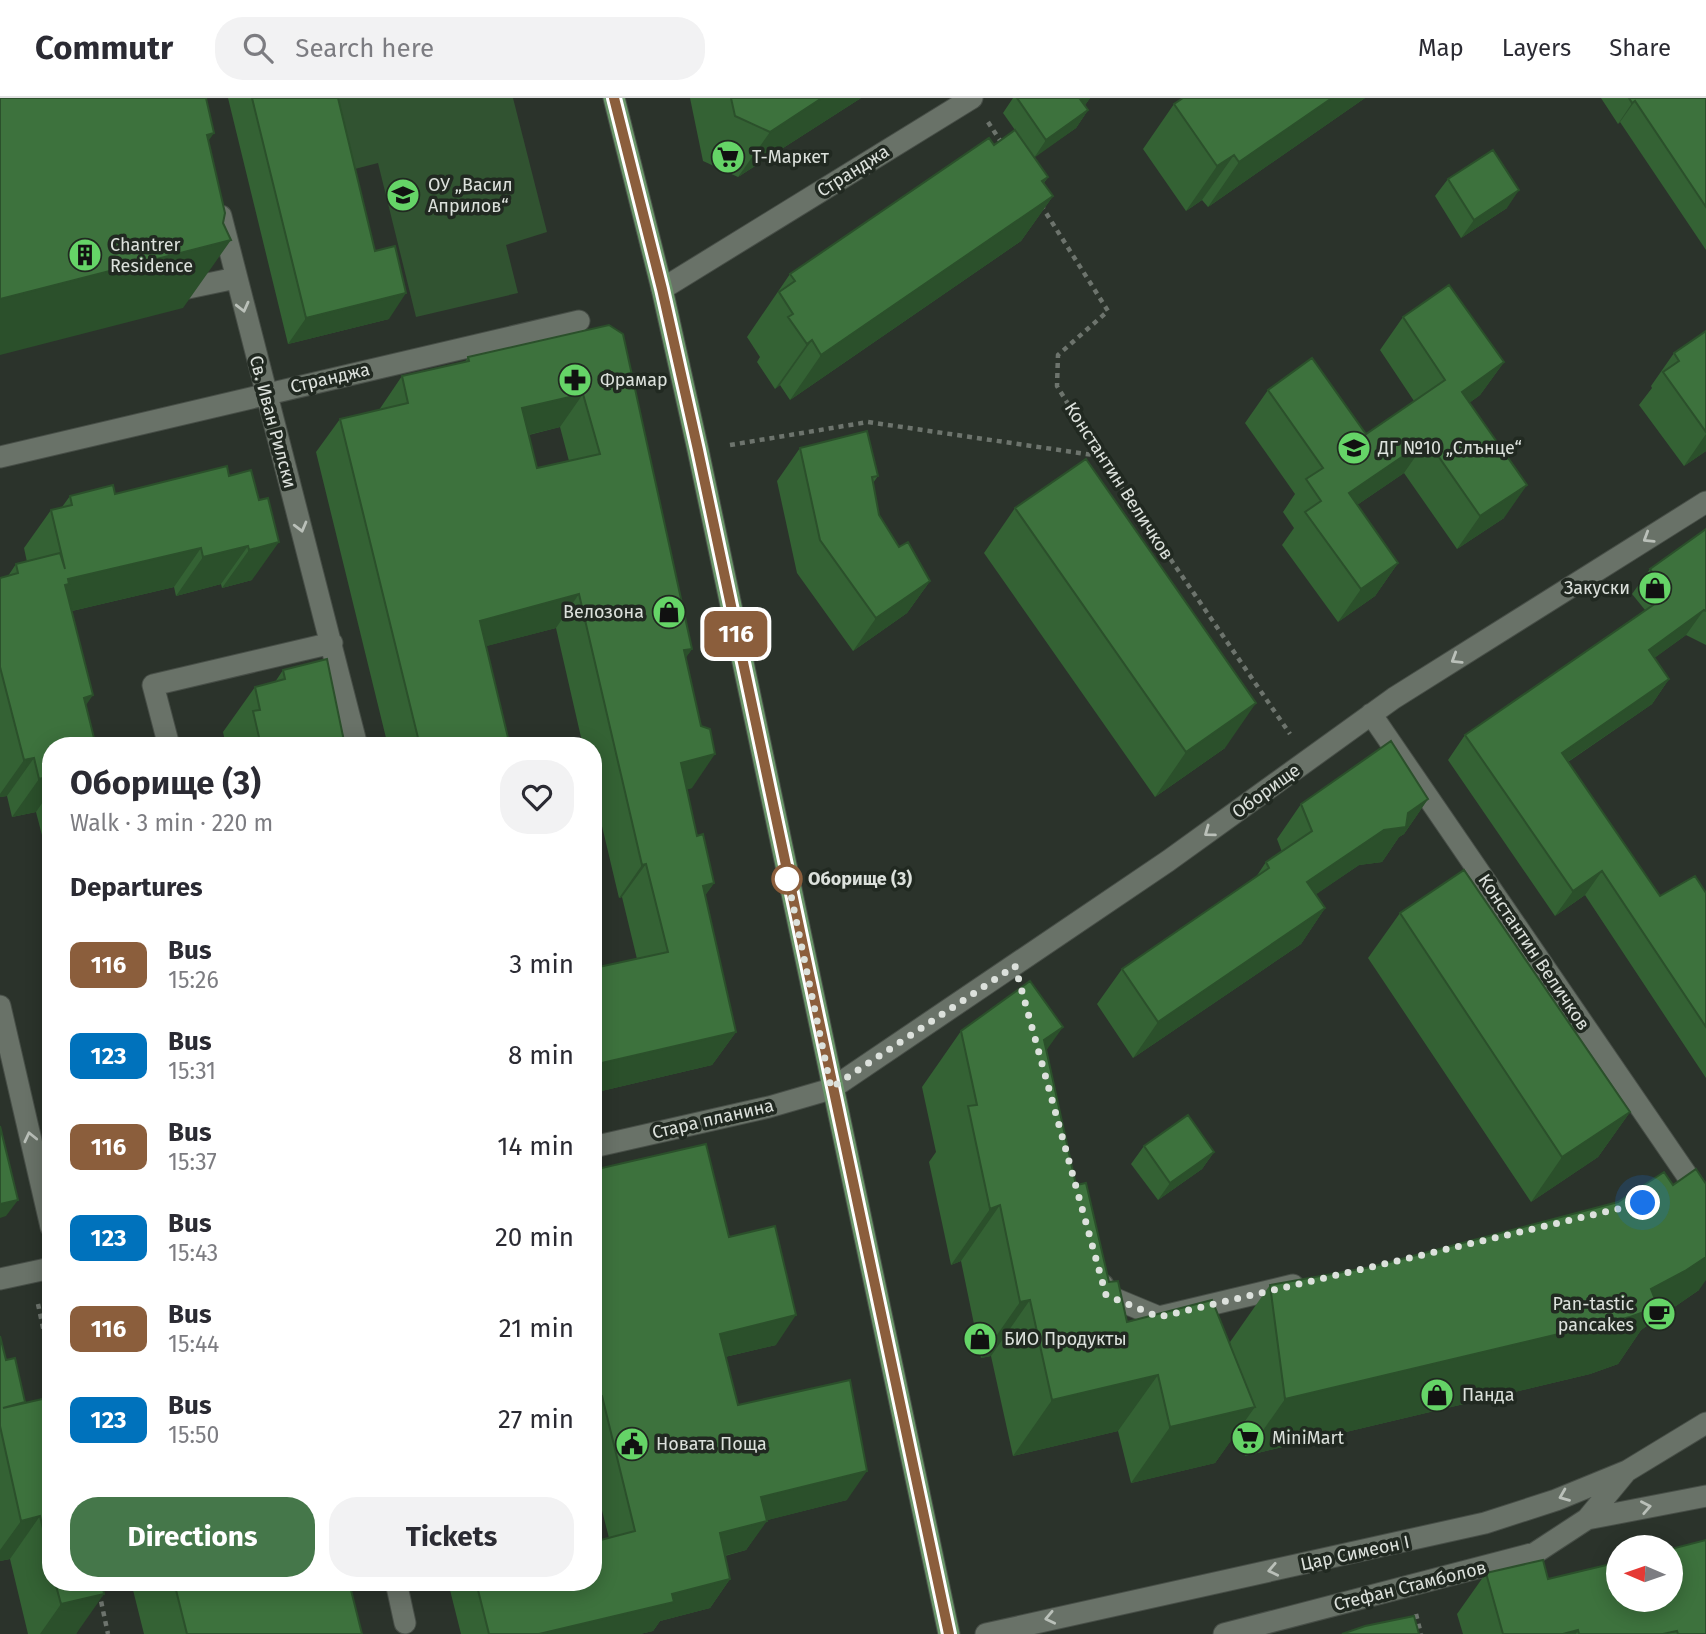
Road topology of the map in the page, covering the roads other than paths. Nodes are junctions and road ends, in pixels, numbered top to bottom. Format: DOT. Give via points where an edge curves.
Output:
graph roads {
  1 [pos="614,98"];
  2 [pos="972,98"];
  3 [pos="217,201"];
  4 [pos="236,278"];
  5 [pos="188,288"];
  6 [pos="662,289"];
  7 [pos="579,321"];
  8 [pos="265,394"];
  9 [pos="0,457"];
  10 [pos="1706,502"];
  11 [pos="332,643"];
  12 [pos="1371,714"];
  13 [pos="167,737"];
  14 [pos="356,737"];
  15 [pos="1015,966"];
  16 [pos="1022,992"];
  17 [pos="0,1006"];
  18 [pos="831,1088"];
  19 [pos="602,1145"];
  20 [pos="1702,1187"];
  21 [pos="42,1188"];
  22 [pos="1670,1196"];
  23 [pos="1099,1268"];
  24 [pos="41,1270"];
  25 [pos="0,1279"];
  26 [pos="1307,1282"];
  27 [pos="1706,1423"];
  28 [pos="1627,1471"];
  29 [pos="1706,1496"];
  30 [pos="1587,1519"];
  31 [pos="398,1591"];
  32 [pos="405,1623"];
  33 [pos="949,1634"];
  34 [pos="986,1634"];
  35 [pos="1224,1634"];
  1 -- 6 [label="main road"];
  2 -- 6 [label="street, Странджа"];
  3 -- 4 [label="street, Св. Иван Рилски"];
  4 -- 5 [label="street"];
  4 -- 8 [label="street, Св. Иван Рилски, one-way"];
  6 -- 18 [label="main road"];
  7 -- 8 [label="street, Странджа"];
  8 -- 9 [label="street, Странджа"];
  8 -- 11 [label="street, Св. Иван Рилски, one-way"];
  10 -- 12 [label="street, Оборище, one-way"];
  11 -- 13 [label="street" via="153,685"];
  11 -- 14 [label="street, Св. Иван Рилски"];
  12 -- 15 [label="street, Оборище, one-way"];
  12 -- 20 [label="street, Константин Величков"];
  15 -- 16 [label="street"];
  15 -- 18 [label="street, Оборище"];
  21 -- 17 [label="street, one-way"];
  18 -- 19 [label="street, Стара планина"];
  18 -- 33 [label="main road"];
  20 -- 22 [label="street"];
  23 -- 26 [label="street" via="1106,1295 1159,1317"];
  24 -- 25 [label="street"];
  27 -- 28 [label="street, Цар Симеон I"];
  28 -- 30 [label="street, Стефан Стамболов"];
  28 -- 34 [label="street, Цар Симеон I, one-way" via="1485,1523"];
  30 -- 29 [label="street, Стефан Стамболов, one-way"];
  30 -- 35 [label="street, Стефан Стамболов" via="1535,1552"];
  31 -- 32 [label="street"];
}
